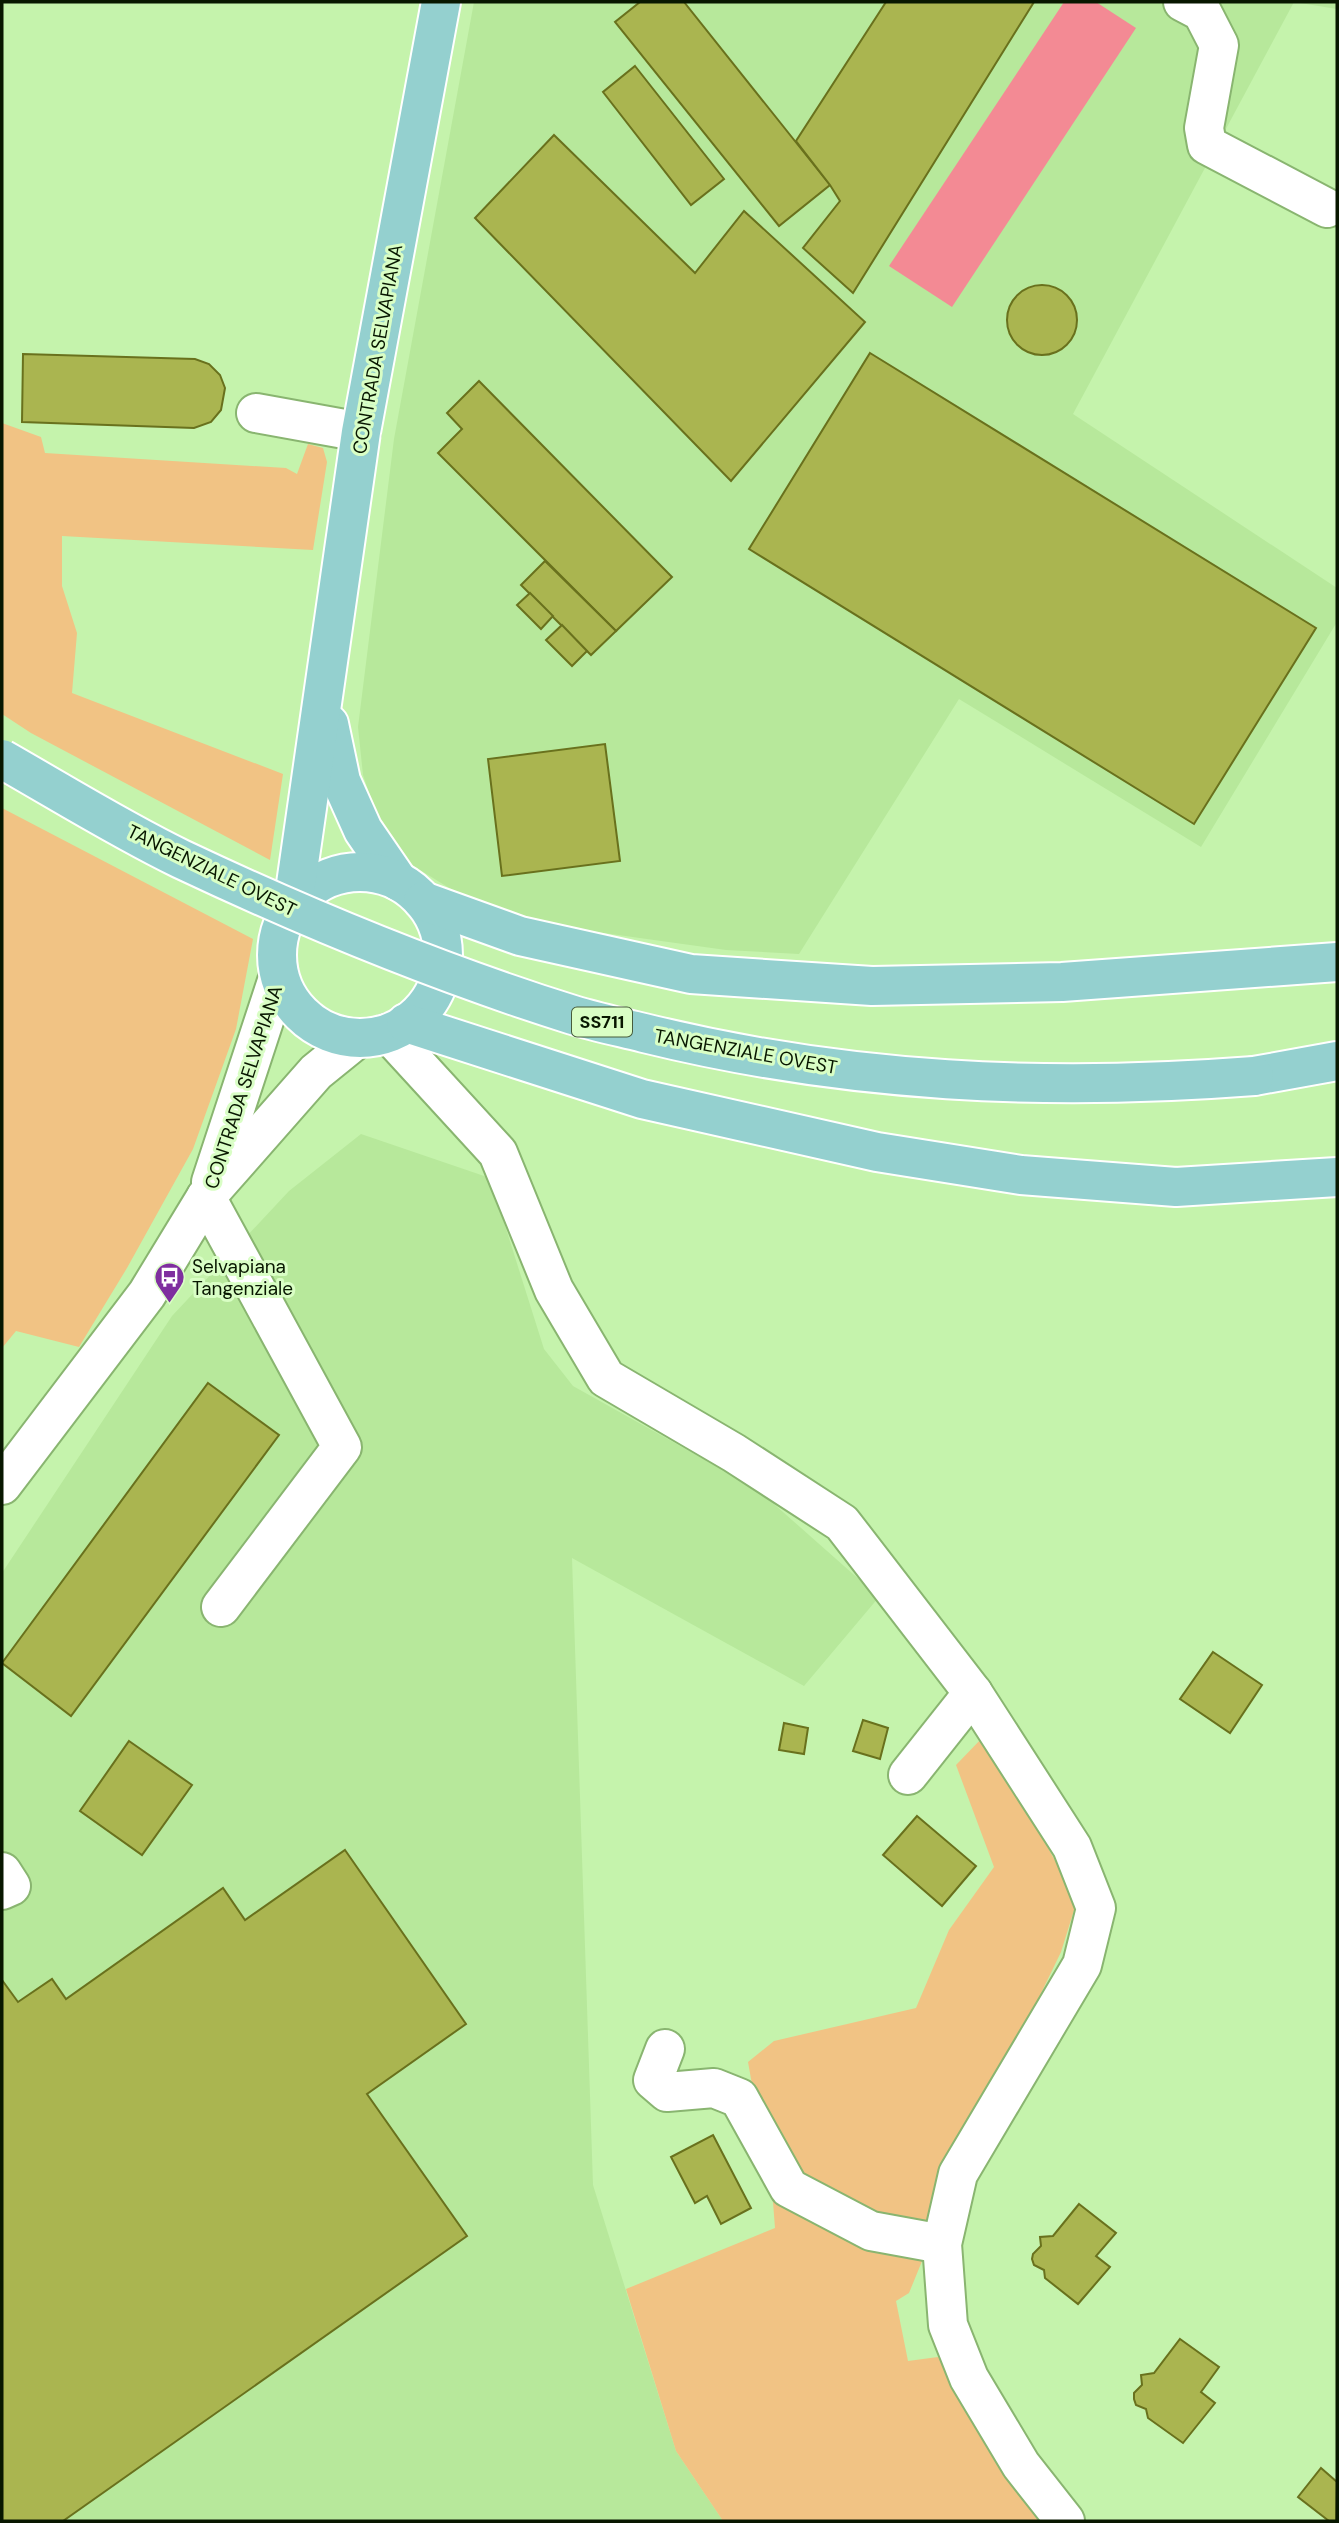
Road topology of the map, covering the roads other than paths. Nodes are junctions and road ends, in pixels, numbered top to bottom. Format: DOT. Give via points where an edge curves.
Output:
graph roads {
  1 [pos="441,2"];
  2 [pos="1183,2"];
  3 [pos="1328,208"];
  4 [pos="256,413"];
  5 [pos="361,432"];
  6 [pos="324,698"];
  7 [pos="2,759"];
  8 [pos="411,891"];
  9 [pos="293,905"];
  10 [pos="1337,962"];
  11 [pos="279,975"];
  12 [pos="384,1032"];
  13 [pos="1337,1061"];
  14 [pos="1337,1177"];
  15 [pos="206,1197"];
  16 [pos="2,1485"];
  17 [pos="221,1607"];
  18 [pos="972,1693"];
  19 [pos="908,1775"];
  20 [pos="2,1872"];
  21 [pos="2,1890"];
  22 [pos="665,2049"];
  23 [pos="942,2244"];
  24 [pos="1065,2521"];
  1 -- 5 [label="main road, CONTRADA SELVAPIANA"];
  2 -- 3 [label="street" via="1202,12 1219,45 1204,128 1207,145"];
  4 -- 5 [label="street"];
  5 -- 6 [label="main road, CONTRADA SELVAPIANA"];
  6 -- 8 [label="main road, CONTRADA SELVAPIANA" via="341,781 363,830"];
  6 -- 9 [label="main road, CONTRADA SELVAPIANA"];
  7 -- 13 [label="main road, TANGENZIALE OVEST / SS711, bridge" via="178,857 380,948 575,1015 688,1044 798,1064 937,1080 1068,1085 1254,1076"];
  8 -- 9 [label="main road" via="380,874 341,874 323,880"];
  8 -- 10 [label="main road" via="520,936 691,974 872,986 1062,982"];
  8 -- 12 [label="main road" via="435,920 442,942 442,966 424,1008"];
  9 -- 11 [label="main road" via="278,938"];
  11 -- 12 [label="main road" via="295,1007 308,1020 340,1036"];
  11 -- 15 [label="street, CONTRADA SELVAPIANA"];
  12 -- 14 [label="main road" via="877,1152 1021,1175 1176,1187"];
  12 -- 15 [label="street, CONTRADA SELVAPIANA" via="316,1072"];
  12 -- 18 [label="street" via="498,1153 554,1290 606,1378 842,1522"];
  15 -- 16 [label="street" via="148,1294"];
  15 -- 17 [label="street" via="342,1447"];
  18 -- 19 [label="street"];
  18 -- 23 [label="street" via="1072,1846 1096,1908 1082,1965 958,2174"];
  20 -- 21 [label="street" via="11,1886"];
  22 -- 23 [label="street" via="653,2080 667,2092 714,2088 739,2098 789,2189 872,2231"];
  23 -- 24 [label="street" via="948,2325 969,2378 1021,2465"];
}
